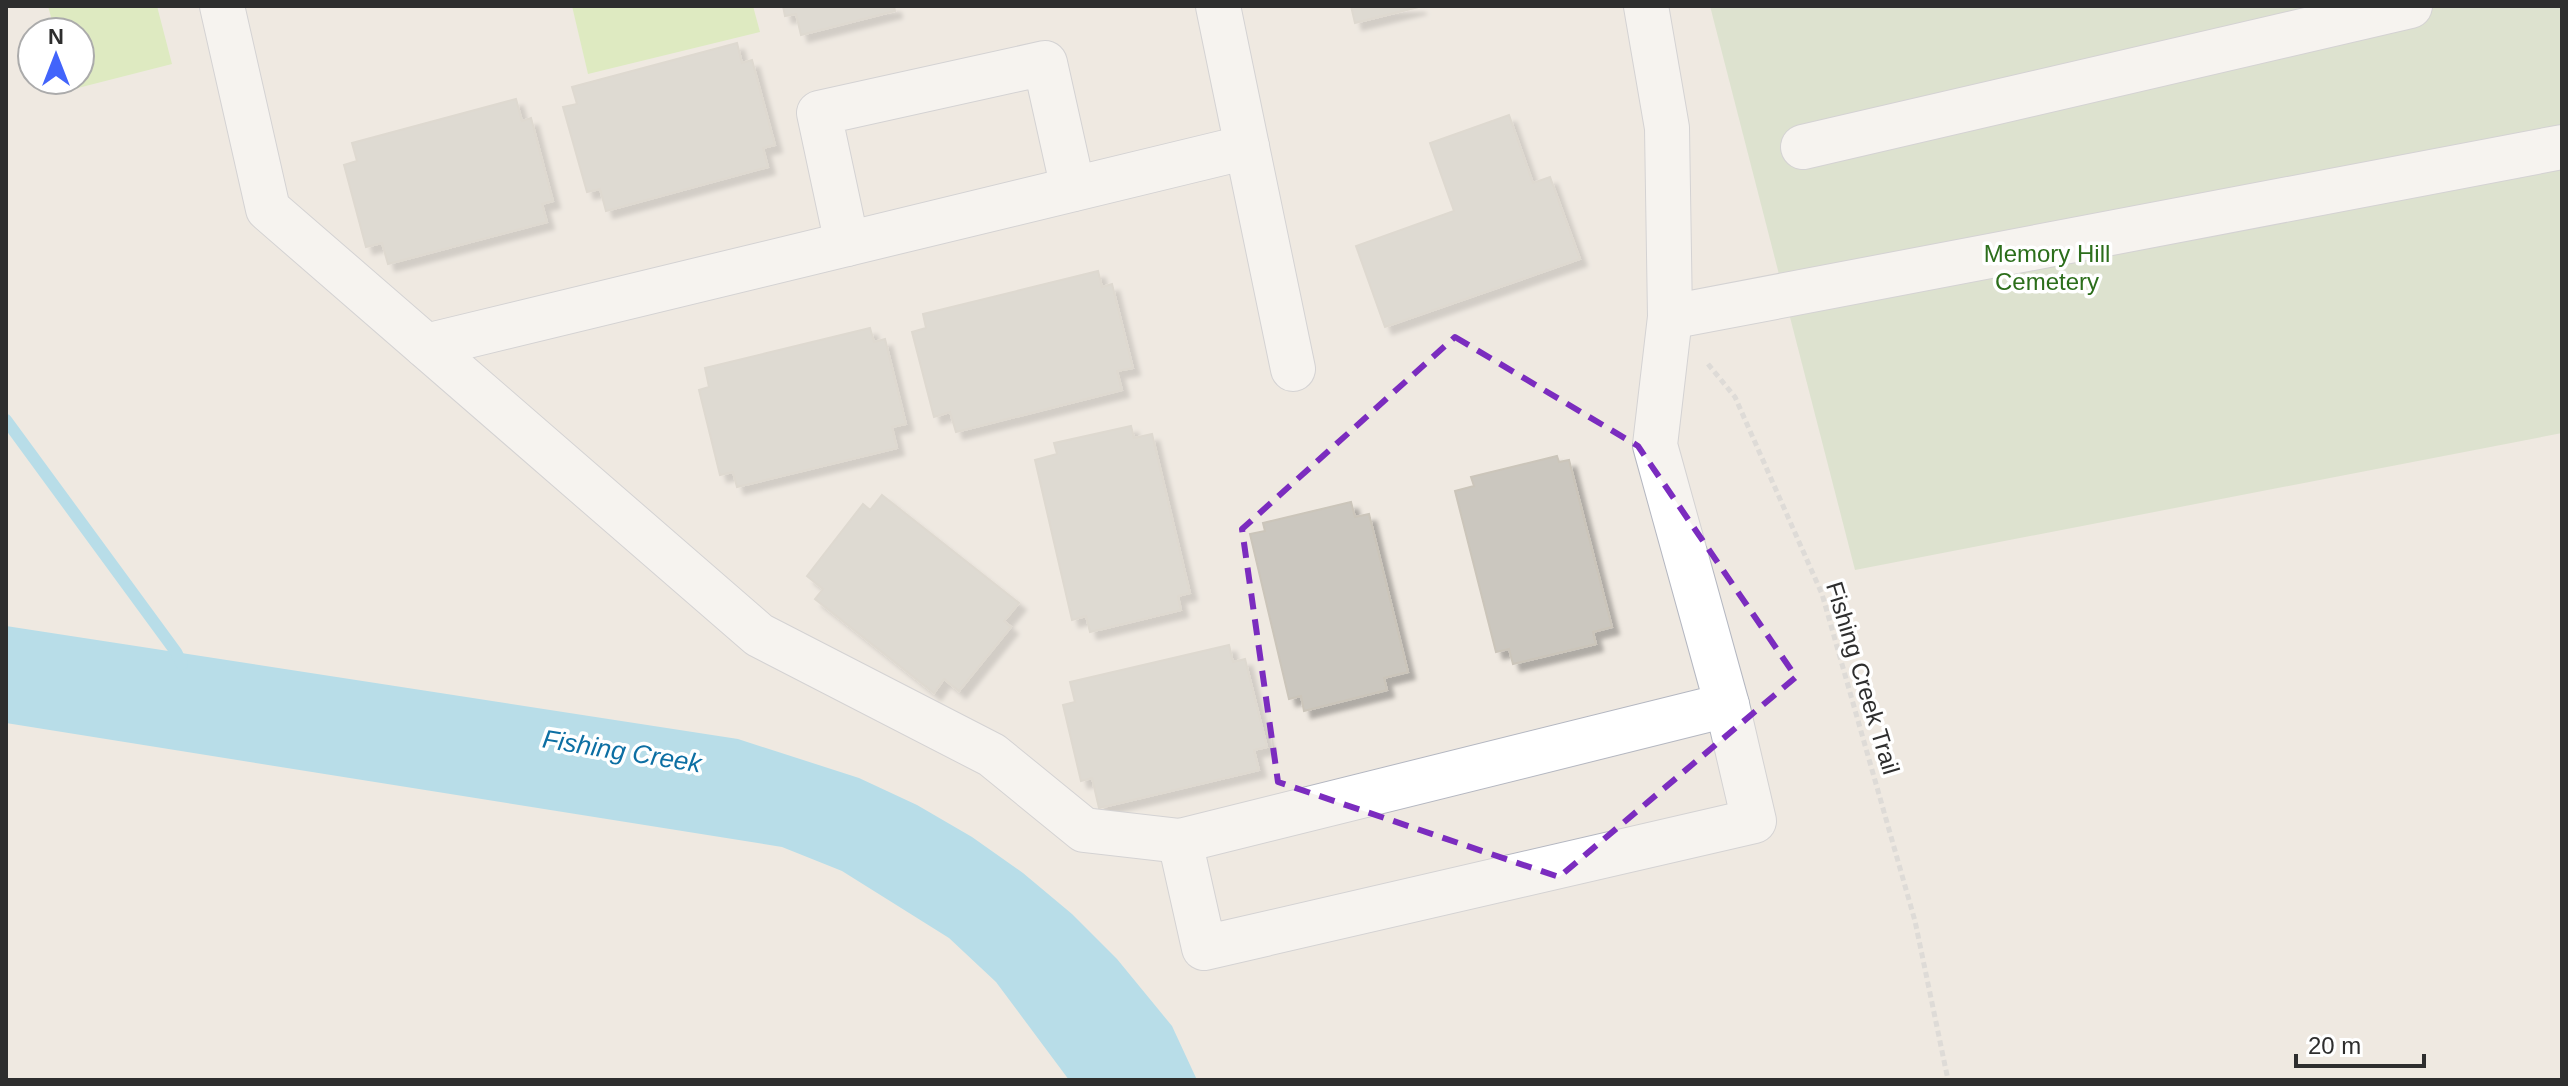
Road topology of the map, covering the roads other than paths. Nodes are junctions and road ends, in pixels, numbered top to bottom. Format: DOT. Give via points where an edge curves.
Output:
graph roads {
  1 [pos="222,6"];
  2 [pos="1218,6"];
  3 [pos="1646,6"];
  4 [pos="2410,6"];
  5 [pos="1247,147"];
  6 [pos="1803,147"];
  7 [pos="2562,147"];
  8 [pos="1073,189"];
  9 [pos="847,244"];
  10 [pos="1670,317"];
  11 [pos="426,346"];
  12 [pos="1293,369"];
  13 [pos="1727,705"];
  14 [pos="1180,841"];
  1 -- 11 [label="street" via="268,209"];
  2 -- 5 [label="street"];
  3 -- 10 [label="street" via="1667,128"];
  4 -- 6 [label="street"];
  5 -- 8 [label="street"];
  5 -- 12 [label="street"];
  7 -- 10 [label="street"];
  8 -- 9 [label="street"];
  8 -- 9 [label="street" via="1045,63 819,113"];
  9 -- 11 [label="street"];
  10 -- 13 [label="street" via="1655,445"];
  11 -- 14 [label="street" via="759,635 992,755 1084,830"];
  13 -- 14 [label="street"];
  13 -- 14 [label="street" via="1754,821 1204,948"];
}
